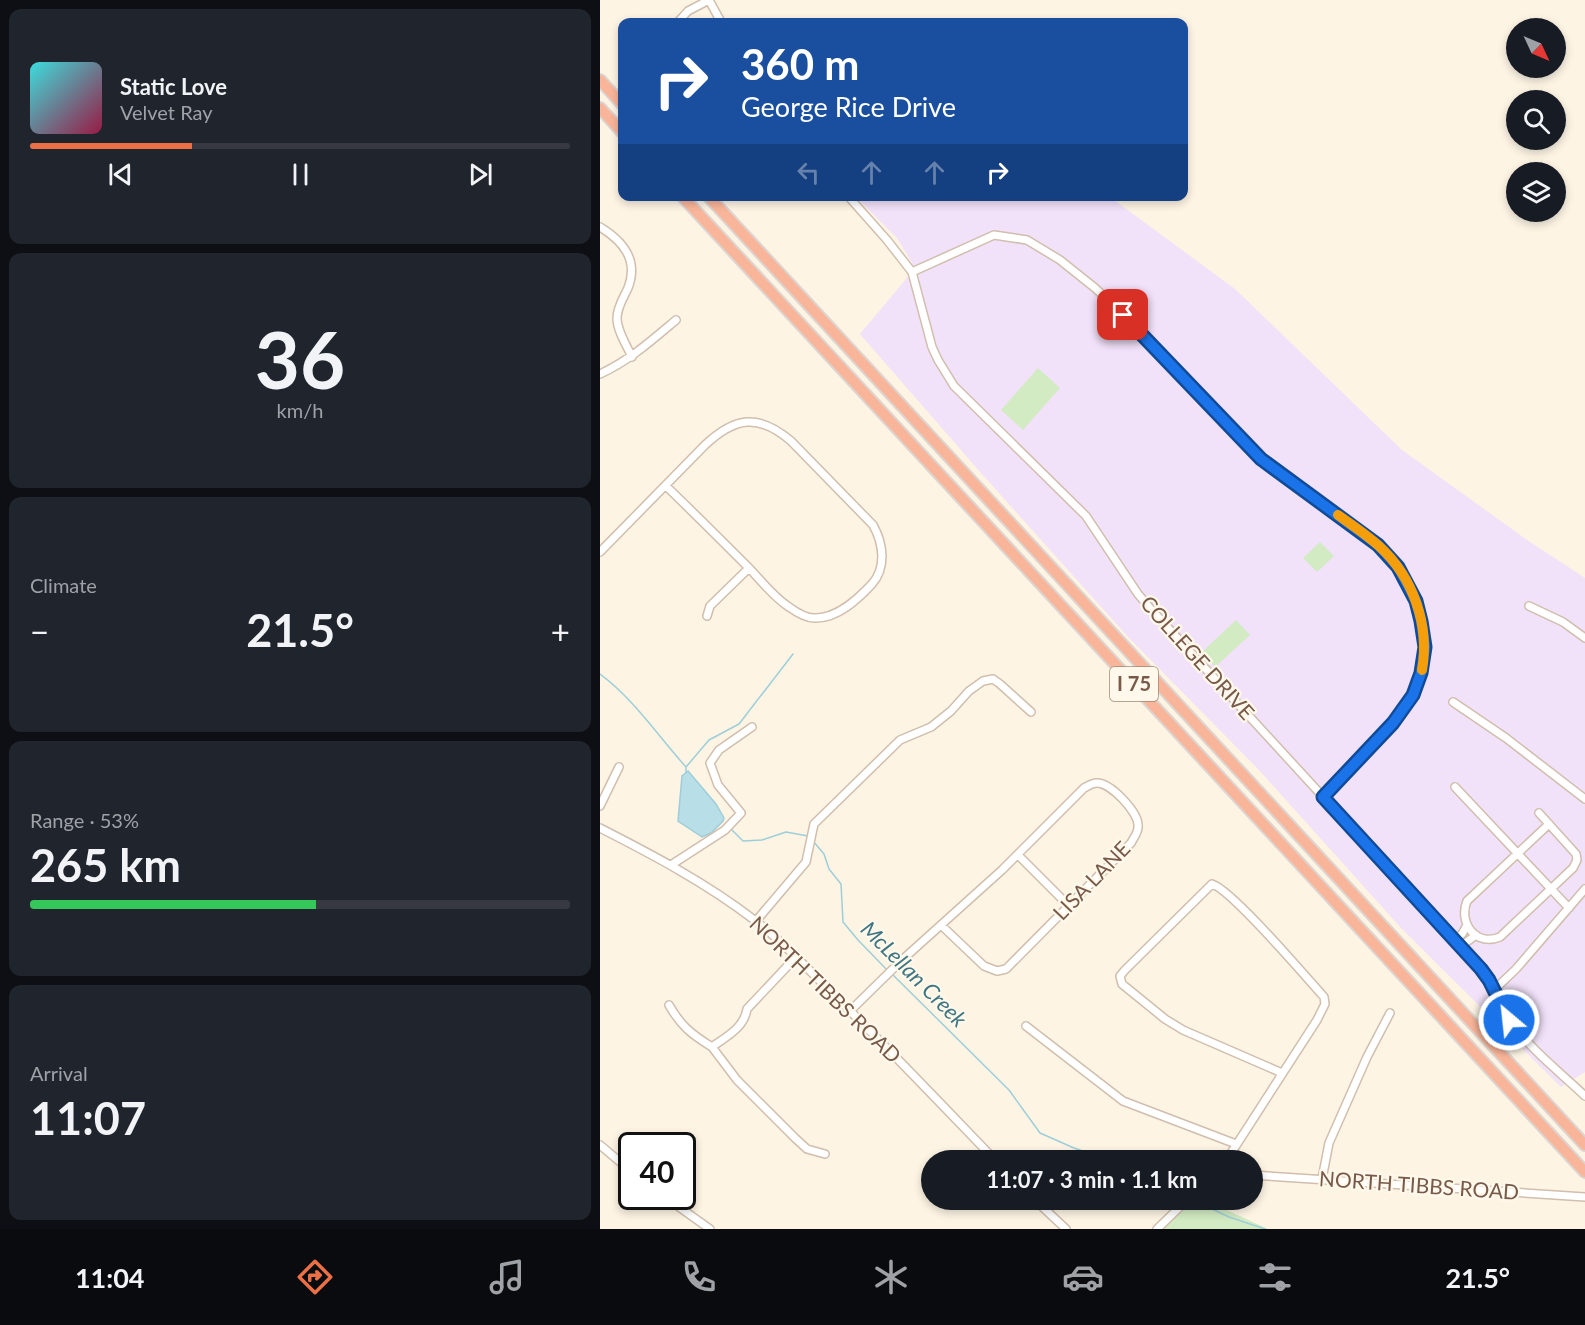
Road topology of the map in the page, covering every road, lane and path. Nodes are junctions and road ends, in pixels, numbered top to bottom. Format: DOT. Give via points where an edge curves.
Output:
graph roads {
  1 [pos="709,0"];
  2 [pos="682,18"];
  3 [pos="719,18"];
  4 [pos="600,80"];
  5 [pos="618,100"];
  6 [pos="600,108"];
  7 [pos="618,128"];
  8 [pos="687,201"];
  9 [pos="713,201"];
  10 [pos="852,201"];
  11 [pos="600,227"];
  12 [pos="912,272"];
  13 [pos="676,320"];
  14 [pos="632,357"];
  15 [pos="600,374"];
  16 [pos="666,486"];
  17 [pos="600,552"];
  18 [pos="749,568"];
  19 [pos="1529,606"];
  20 [pos="707,616"];
  21 [pos="1585,638"];
  22 [pos="1453,702"];
  23 [pos="1031,712"];
  24 [pos="752,727"];
  25 [pos="619,767"];
  26 [pos="1455,787"];
  27 [pos="1323,797"];
  28 [pos="1585,799"];
  29 [pos="600,806"];
  30 [pos="1539,813"];
  31 [pos="1549,824"];
  32 [pos="600,828"];
  33 [pos="1518,853"];
  34 [pos="1018,855"];
  35 [pos="671,865"];
  36 [pos="1551,889"];
  37 [pos="1585,889"];
  38 [pos="1069,906"];
  39 [pos="1569,908"];
  40 [pos="756,921"];
  41 [pos="1467,925"];
  42 [pos="942,926"];
  43 [pos="1476,935"];
  44 [pos="1454,940"];
  45 [pos="1460,947"];
  46 [pos="796,957"];
  47 [pos="1494,990"];
  48 [pos="669,1005"];
  49 [pos="850,1011"];
  50 [pos="1390,1013"];
  51 [pos="1026,1026"];
  52 [pos="712,1047"];
  53 [pos="1282,1073"];
  54 [pos="1585,1096"];
  55 [pos="1236,1144"];
  56 [pos="600,1145"];
  57 [pos="1585,1145"];
  58 [pos="985,1150"];
  59 [pos="1232,1150"];
  60 [pos="825,1154"];
  61 [pos="618,1160"];
  62 [pos="1585,1172"];
  63 [pos="1263,1176"];
  64 [pos="1322,1179"];
  65 [pos="1583,1197"];
  66 [pos="683,1210"];
  67 [pos="1046,1210"];
  68 [pos="1177,1210"];
  69 [pos="710,1229"];
  70 [pos="1066,1229"];
  71 [pos="1157,1229"];
  1 -- 2 [label="street"];
  1 -- 3 [label="street"];
  4 -- 5 [label="highway"];
  6 -- 7 [label="highway"];
  8 -- 62 [label="highway, I 75"];
  9 -- 57 [label="highway, I 75"];
  10 -- 12 [label="street, COLLEGE DRIVE"];
  11 -- 14 [label="street" via="623,246 633,270 617,319"];
  12 -- 27 [label="street, COLLEGE DRIVE" via="932,346 954,386 1086,516 1149,607"];
  12 -- 27 [label="street" via="994,235 1027,240 1060,260 1143,333 1261,459 1378,545 1398,567 1416,601 1424,635 1418,683 1401,714"];
  13 -- 14 [label="street"];
  14 -- 15 [label="street"];
  16 -- 17 [label="street"];
  16 -- 18 [label="street"];
  16 -- 18 [label="street" via="720,432 731,425 764,423 791,441 859,510 873,525 883,548 875,581 863,594 839,612 814,618 788,607"];
  18 -- 20 [label="street" via="710,606"];
  19 -- 21 [label="street"];
  22 -- 28 [label="street"];
  23 -- 40 [label="street" via="1000,684 983,681 931,727 900,740 814,824 806,862"];
  24 -- 35 [label="street" via="719,750 710,763 718,785 741,813 724,830"];
  25 -- 29 [label="street"];
  26 -- 33 [label="street"];
  27 -- 44 [label="street, COLLEGE DRIVE"];
  30 -- 31 [label="street"];
  31 -- 33 [label="street"];
  31 -- 36 [label="street" via="1577,860"];
  32 -- 35 [label="street, NORTH TIBBS ROAD"];
  33 -- 36 [label="street"];
  33 -- 41 [label="street" via="1467,901"];
  34 -- 38 [label="street"];
  34 -- 38 [label="street, LISA LANE" via="1084,788 1098,783 1116,793 1136,814 1138,831"];
  34 -- 42 [label="street, LISA LANE"];
  35 -- 40 [label="street, NORTH TIBBS ROAD"];
  36 -- 39 [label="street"];
  36 -- 43 [label="street" via="1500,937 1491,941"];
  37 -- 39 [label="street"];
  38 -- 42 [label="street, LISA LANE" via="1006,969 997,971 984,966"];
  39 -- 47 [label="street"];
  40 -- 46 [label="street, NORTH TIBBS ROAD"];
  41 -- 43 [label="street"];
  41 -- 44 [label="street"];
  42 -- 49 [label="street, LISA LANE"];
  43 -- 45 [label="street"];
  44 -- 45 [label="street, COLLEGE DRIVE"];
  45 -- 47 [label="street, COLLEGE DRIVE"];
  46 -- 49 [label="street, NORTH TIBBS ROAD"];
  46 -- 52 [label="street" via="747,1009 746,1019 737,1029"];
  47 -- 54 [label="street, COLLEGE DRIVE" via="1509,1020"];
  48 -- 52 [label="street" via="687,1030"];
  49 -- 58 [label="street, NORTH TIBBS ROAD"];
  50 -- 64 [label="street" via="1329,1143"];
  51 -- 55 [label="street" via="1123,1101"];
  52 -- 60 [label="street" via="737,1080 795,1138 807,1149"];
  53 -- 53 [label="street" via="1322,1010 1323,997 1222,888 1212,884 1125,970 1120,976 1122,984 1183,1030"];
  53 -- 55 [label="street"];
  55 -- 59 [label="street"];
  56 -- 61 [label="street"];
  63 -- 64 [label="street, NORTH TIBBS ROAD"];
  64 -- 65 [label="street, NORTH TIBBS ROAD"];
  66 -- 69 [label="street"];
  67 -- 70 [label="street"];
  68 -- 71 [label="street"];
}
